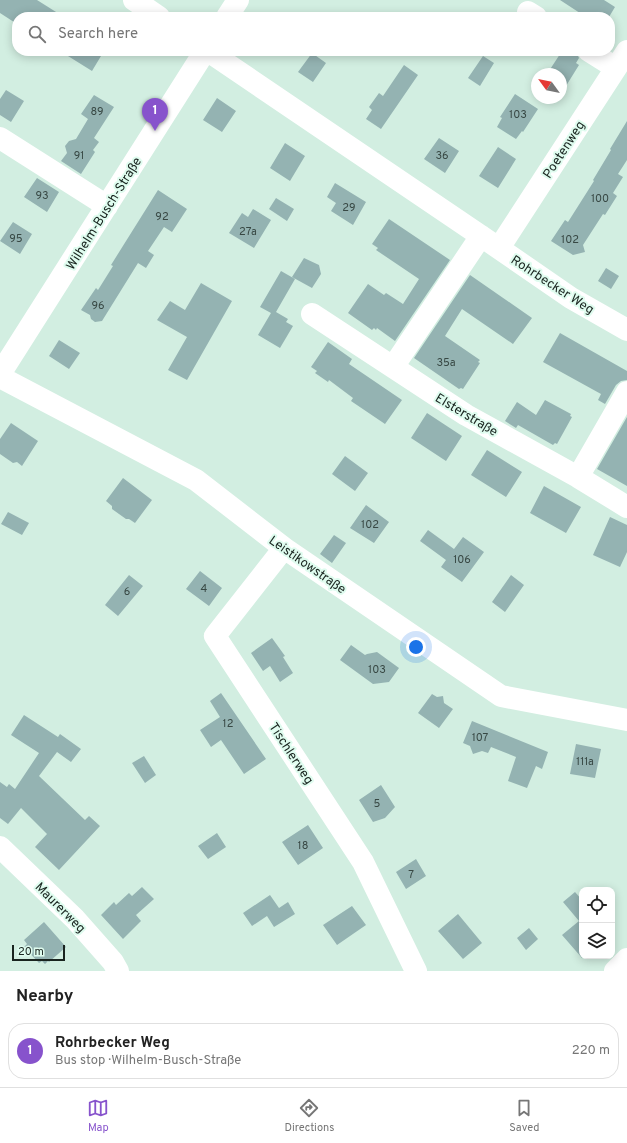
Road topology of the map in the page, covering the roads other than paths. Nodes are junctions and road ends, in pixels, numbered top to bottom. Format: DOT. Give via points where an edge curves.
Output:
graph roads {
  1 [pos="134,0"];
  2 [pos="238,0"];
  3 [pos="152,12"];
  4 [pos="230,12"];
  5 [pos="203,56"];
  6 [pos="213,56"];
  7 [pos="609,56"];
  8 [pos="621,59"];
  9 [pos="0,138"];
  10 [pos="107,206"];
  11 [pos="482,236"];
  12 [pos="499,248"];
  13 [pos="312,314"];
  14 [pos="627,330"];
  15 [pos="393,367"];
  16 [pos="0,376"];
  17 [pos="627,392"];
  18 [pos="578,477"];
  19 [pos="627,507"];
  20 [pos="284,548"];
  21 [pos="627,720"];
  22 [pos="0,847"];
  23 [pos="627,959"];
  24 [pos="118,971"];
  25 [pos="416,971"];
  26 [pos="615,971"];
  1 -- 3 [label="street"];
  2 -- 4 [label="street"];
  5 -- 10 [label="street, Wilhelm-Busch-Straße"];
  6 -- 11 [label="street, Rohrbecker Weg"];
  7 -- 8 [label="street"];
  8 -- 12 [label="street, Poetenweg"];
  9 -- 10 [label="street"];
  10 -- 16 [label="street, Wilhelm-Busch-Straße"];
  11 -- 12 [label="street, Rohrbecker Weg"];
  11 -- 15 [label="street"];
  12 -- 14 [label="street, Rohrbecker Weg" via="571,298"];
  13 -- 15 [label="street, Elsterstraße"];
  15 -- 18 [label="street, Elsterstraße" via="466,415"];
  16 -- 20 [label="street, Leistikowstraße" via="196,480"];
  17 -- 18 [label="street"];
  18 -- 19 [label="street, Elsterstraße"];
  20 -- 21 [label="street, Leistikowstraße" via="500,696"];
  20 -- 25 [label="street, Tischlerweg" via="215,636 363,862"];
  22 -- 24 [label="street, Maurerweg" via="75,919"];
  23 -- 26 [label="street"];
}
